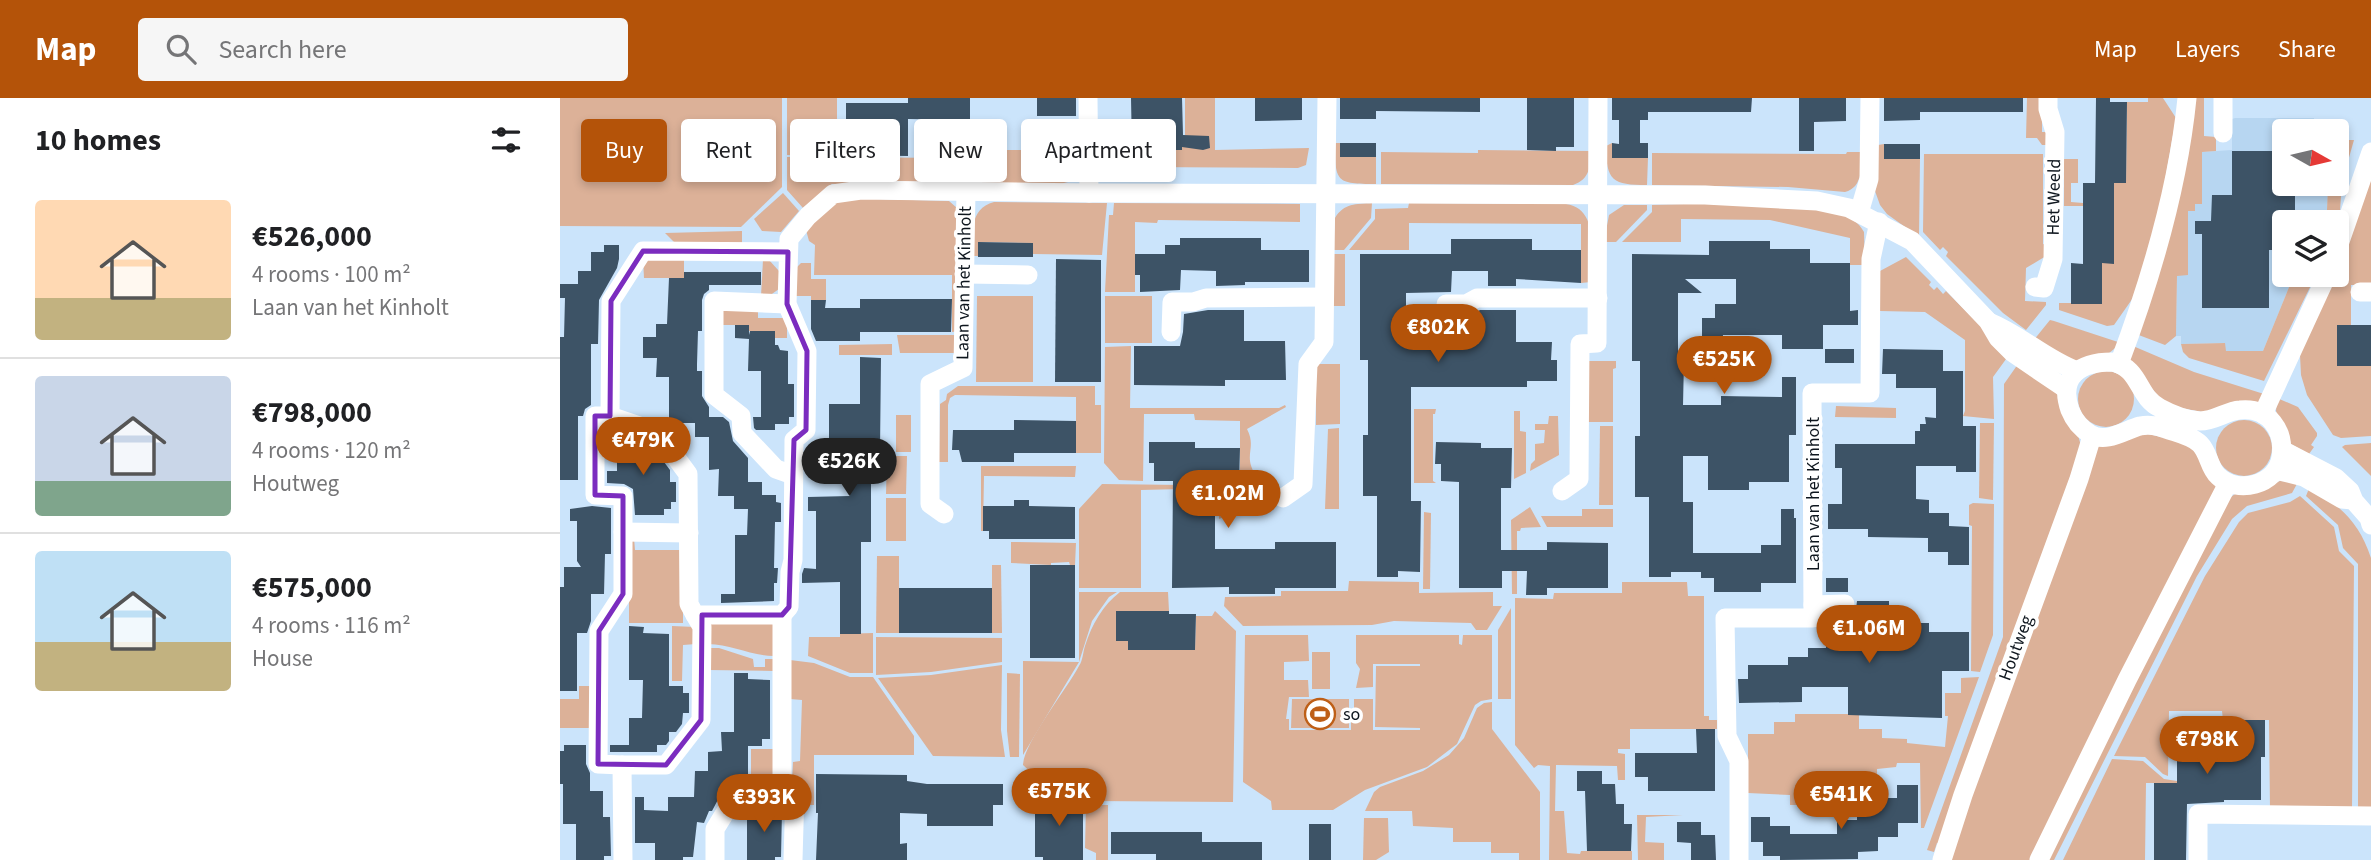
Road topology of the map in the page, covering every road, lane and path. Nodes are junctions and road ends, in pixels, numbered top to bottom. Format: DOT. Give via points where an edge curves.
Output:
graph roads {
  1 [pos="1087,98"];
  2 [pos="1327,98"];
  3 [pos="1598,98"];
  4 [pos="1870,98"];
  5 [pos="2048,98"];
  6 [pos="2223,98"];
  7 [pos="2182,103"];
  8 [pos="2223,133"];
  9 [pos="2371,152"];
  10 [pos="966,192"];
  11 [pos="1089,193"];
  12 [pos="1325,195"];
  13 [pos="1598,196"];
  14 [pos="1859,213"];
  15 [pos="2349,215"];
  16 [pos="1879,222"];
  17 [pos="788,253"];
  18 [pos="964,275"];
  19 [pos="1028,275"];
  20 [pos="2035,287"];
  21 [pos="2321,287"];
  22 [pos="1324,297"];
  23 [pos="1598,298"];
  24 [pos="788,304"];
  25 [pos="1988,321"];
  26 [pos="1446,331"];
  27 [pos="1171,332"];
  28 [pos="2119,364"];
  29 [pos="2077,371"];
  30 [pos="2066,389"];
  31 [pos="2263,414"];
  32 [pos="610,416"];
  33 [pos="2092,436"];
  34 [pos="2282,450"];
  35 [pos="2276,470"];
  36 [pos="793,475"];
  37 [pos="2228,483"];
  38 [pos="1562,491"];
  39 [pos="1283,498"];
  40 [pos="2354,500"];
  41 [pos="944,514"];
  42 [pos="2371,525"];
  43 [pos="623,532"];
  44 [pos="689,533"];
  45 [pos="1845,604"];
  46 [pos="1813,605"];
  47 [pos="695,615"];
  48 [pos="782,615"];
  49 [pos="622,765"];
  50 [pos="782,790"];
  51 [pos="2371,816"];
  52 [pos="623,860"];
  53 [pos="715,860"];
  54 [pos="793,860"];
  55 [pos="1739,860"];
  56 [pos="1942,860"];
  57 [pos="2039,860"];
  58 [pos="2198,860"];
  1 -- 11 [label="street"];
  2 -- 12 [label="street"];
  3 -- 13 [label="street"];
  4 -- 14 [label="street" via="1869,179"];
  5 -- 20 [label="street, Het Weeld" via="2055,132 2053,260 2044,288"];
  6 -- 8 [label="street"];
  7 -- 28 [label="street" via="2168,206"];
  9 -- 15 [label="street"];
  10 -- 11 [label="street, Laan van het Kinholt"];
  10 -- 17 [label="street, Laan van het Kinholt" via="861,190 833,194 789,239"];
  10 -- 18 [label="street, Laan van het Kinholt"];
  11 -- 12 [label="street, Laan van het Kinholt"];
  12 -- 13 [label="street, Laan van het Kinholt"];
  12 -- 22 [label="street"];
  13 -- 14 [label="street, Laan van het Kinholt" via="1789,198"];
  13 -- 23 [label="street"];
  14 -- 16 [label="street, Laan van het Kinholt"];
  16 -- 25 [label="street, Laan van het Kinholt" via="1912,242"];
  16 -- 46 [label="street, Laan van het Kinholt" via="1871,259 1870,393 1812,393"];
  17 -- 24 [label="street, Laan van het Kinholt"];
  17 -- 32 [label="street" via="643,251 611,300"];
  18 -- 19 [label="street"];
  18 -- 41 [label="street, Laan van het Kinholt" via="963,368 930,384 930,504"];
  21 -- 31 [label="street"];
  22 -- 27 [label="street" via="1172,302"];
  22 -- 39 [label="street" via="1324,342 1308,364 1303,484"];
  23 -- 26 [label="street" via="1477,298 1466,304 1446,304"];
  23 -- 38 [label="street" via="1597,343 1580,344 1579,479"];
  24 -- 36 [label="street, Laan van het Kinholt" via="807,351 806,430 794,440"];
  24 -- 36 [label="street" via="714,301 714,396 741,416 742,433 776,469"];
  25 -- 29 [label="street, Laan van het Kinholt"];
  25 -- 30 [label="street, Laan van het Kinholt" via="2013,353"];
  28 -- 29 [label="street" via="2095,363"];
  28 -- 31 [label="street" via="2135,376 2155,406 2186,418 2212,420 2242,410"];
  29 -- 30 [label="street"];
  30 -- 33 [label="street" via="2074,419"];
  31 -- 34 [label="street" via="2277,426"];
  32 -- 43 [label="street" via="595,416 595,495 623,496"];
  32 -- 44 [label="street" via="657,432 688,474"];
  33 -- 37 [label="street" via="2154,425 2186,436 2200,444 2212,468"];
  33 -- 56 [label="street, Houtweg"];
  34 -- 35 [label="street"];
  34 -- 40 [label="street" via="2336,478"];
  35 -- 37 [label="street" via="2256,484"];
  35 -- 40 [label="street" via="2304,477 2342,499"];
  36 -- 48 [label="street, Laan van het Kinholt" via="793,560 789,607"];
  37 -- 57 [label="street"];
  40 -- 42 [label="street"];
  43 -- 44 [label="street"];
  43 -- 49 [label="street" via="623,594 599,631 598,764"];
  44 -- 47 [label="street" via="689,604"];
  45 -- 46 [label="street"];
  46 -- 55 [label="street" via="1813,618 1726,618 1727,736 1739,761"];
  47 -- 48 [label="street"];
  47 -- 49 [label="street" via="702,627 701,720 666,765"];
  48 -- 50 [label="street, Laan van het Kinholt"];
  49 -- 52 [label="street"];
  50 -- 53 [label="street" via="739,790 715,829"];
  50 -- 54 [label="street" via="795,791"];
  51 -- 58 [label="street" via="2198,814"];
}
